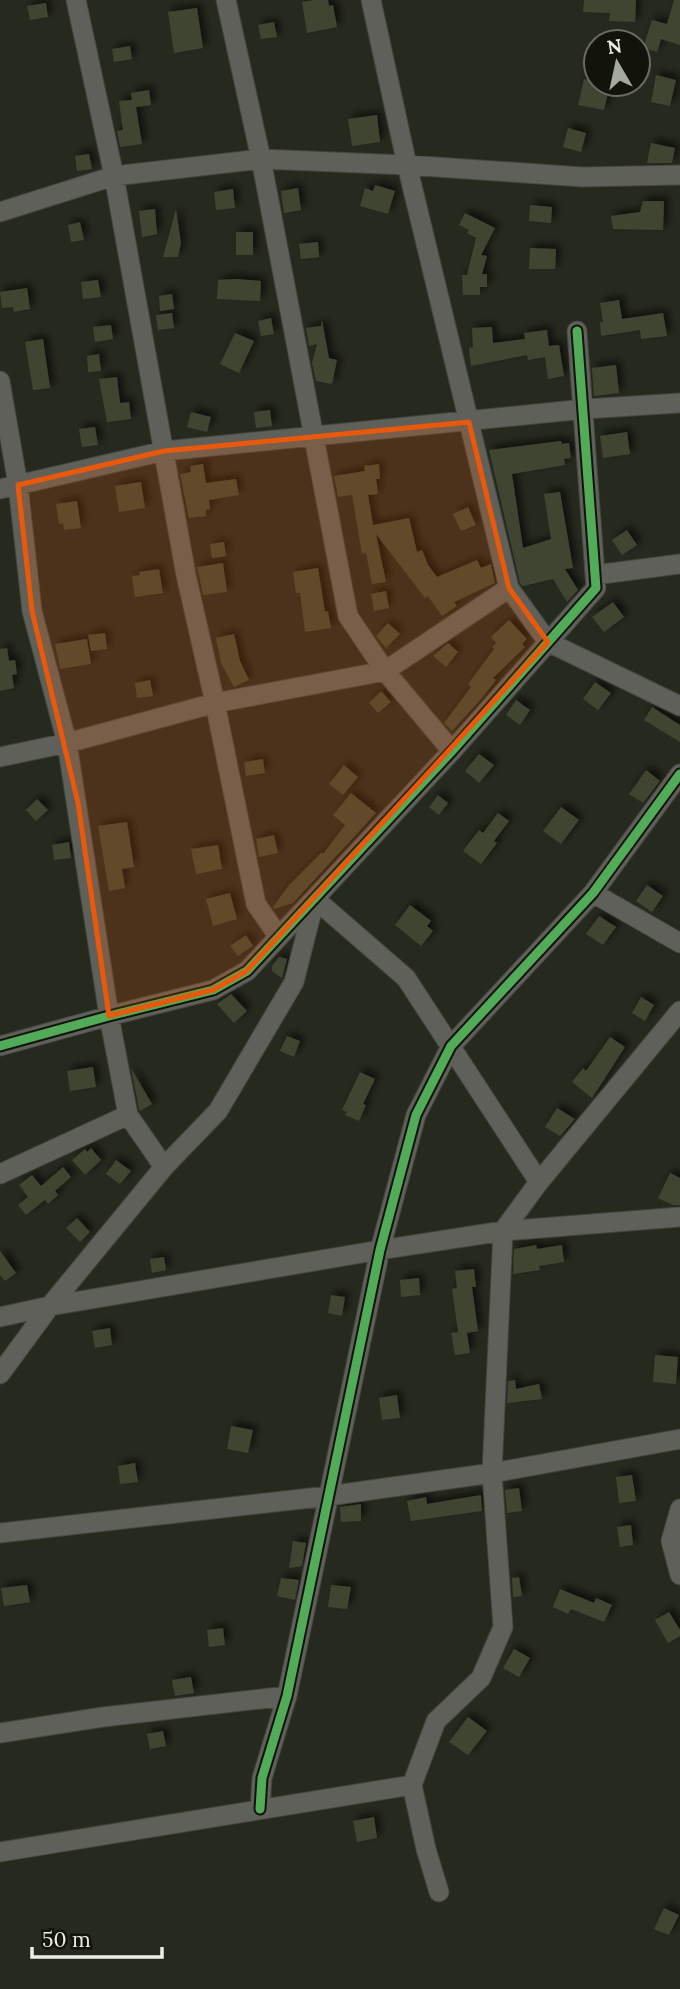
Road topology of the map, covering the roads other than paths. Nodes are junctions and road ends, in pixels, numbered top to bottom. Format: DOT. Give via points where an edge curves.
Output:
graph roads {
  1 [pos="76,0"];
  2 [pos="226,0"];
  3 [pos="371,0"];
  4 [pos="261,159"];
  5 [pos="407,165"];
  6 [pos="680,175"];
  7 [pos="114,176"];
  8 [pos="0,212"];
  9 [pos="577,331"];
  10 [pos="0,382"];
  11 [pos="680,403"];
  12 [pos="584,409"];
  13 [pos="469,422"];
  14 [pos="315,436"];
  15 [pos="164,451"];
  16 [pos="9,487"];
  17 [pos="680,564"];
  18 [pos="595,575"];
  19 [pos="509,588"];
  20 [pos="548,642"];
  21 [pos="385,671"];
  22 [pos="215,703"];
  23 [pos="680,706"];
  24 [pos="67,743"];
  25 [pos="452,751"];
  26 [pos="0,757"];
  27 [pos="680,774"];
  28 [pos="593,892"];
  29 [pos="315,899"];
  30 [pos="279,937"];
  31 [pos="680,943"];
  32 [pos="680,1011"];
  33 [pos="109,1016"];
  34 [pos="0,1046"];
  35 [pos="451,1046"];
  36 [pos="128,1115"];
  37 [pos="164,1167"];
  38 [pos="0,1174"];
  39 [pos="539,1182"];
  40 [pos="680,1217"];
  41 [pos="503,1231"];
  42 [pos="380,1250"];
  43 [pos="50,1306"];
  44 [pos="0,1317"];
  45 [pos="0,1374"];
  46 [pos="680,1439"];
  47 [pos="492,1473"];
  48 [pos="328,1496"];
  49 [pos="680,1508"];
  50 [pos="0,1533"];
  51 [pos="680,1575"];
  52 [pos="287,1696"];
  53 [pos="0,1733"];
  54 [pos="412,1785"];
  55 [pos="260,1810"];
  56 [pos="0,1852"];
  57 [pos="439,1892"];
  1 -- 7 [label="street"];
  2 -- 4 [label="street"];
  3 -- 5 [label="street"];
  4 -- 5 [label="street"];
  4 -- 7 [label="street"];
  4 -- 14 [label="street"];
  5 -- 6 [label="street" via="583,177"];
  5 -- 13 [label="street"];
  7 -- 8 [label="street"];
  7 -- 15 [label="street"];
  9 -- 12 [label="street"];
  10 -- 16 [label="street"];
  11 -- 12 [label="street"];
  12 -- 13 [label="street"];
  12 -- 18 [label="street"];
  13 -- 14 [label="street"];
  13 -- 19 [label="street"];
  14 -- 15 [label="street"];
  14 -- 21 [label="street" via="348,616"];
  15 -- 16 [label="street"];
  15 -- 22 [label="street"];
  16 -- 24 [label="street" via="32,611"];
  17 -- 18 [label="street"];
  18 -- 20 [label="street" via="596,588"];
  19 -- 20 [label="street"];
  19 -- 21 [label="street"];
  20 -- 23 [label="street"];
  20 -- 25 [label="street"];
  21 -- 22 [label="street"];
  21 -- 25 [label="street"];
  22 -- 24 [label="street"];
  22 -- 30 [label="street" via="256,904"];
  24 -- 26 [label="street"];
  24 -- 33 [label="street"];
  25 -- 29 [label="street"];
  27 -- 28 [label="street"];
  28 -- 31 [label="street"];
  28 -- 35 [label="street"];
  29 -- 30 [label="street"];
  29 -- 35 [label="street" via="406,978"];
  29 -- 37 [label="street" via="294,982 218,1111"];
  30 -- 33 [label="street" via="247,971 214,990"];
  32 -- 39 [label="street"];
  33 -- 34 [label="street"];
  33 -- 36 [label="street"];
  35 -- 39 [label="street"];
  35 -- 42 [label="street" via="416,1115"];
  36 -- 37 [label="street"];
  36 -- 38 [label="street"];
  37 -- 43 [label="street"];
  39 -- 41 [label="street"];
  40 -- 41 [label="street"];
  41 -- 42 [label="street"];
  41 -- 47 [label="street"];
  42 -- 43 [label="street"];
  42 -- 48 [label="street"];
  43 -- 44 [label="street"];
  43 -- 45 [label="street"];
  46 -- 47 [label="street"];
  47 -- 48 [label="street"];
  47 -- 54 [label="street" via="503,1627 481,1678 436,1721"];
  48 -- 50 [label="street"];
  48 -- 52 [label="street"];
  49 -- 51 [label="street" via="671,1541"];
  52 -- 53 [label="street"];
  52 -- 55 [label="street" via="262,1779"];
  54 -- 55 [label="street"];
  54 -- 57 [label="street"];
  55 -- 56 [label="street"];
}
